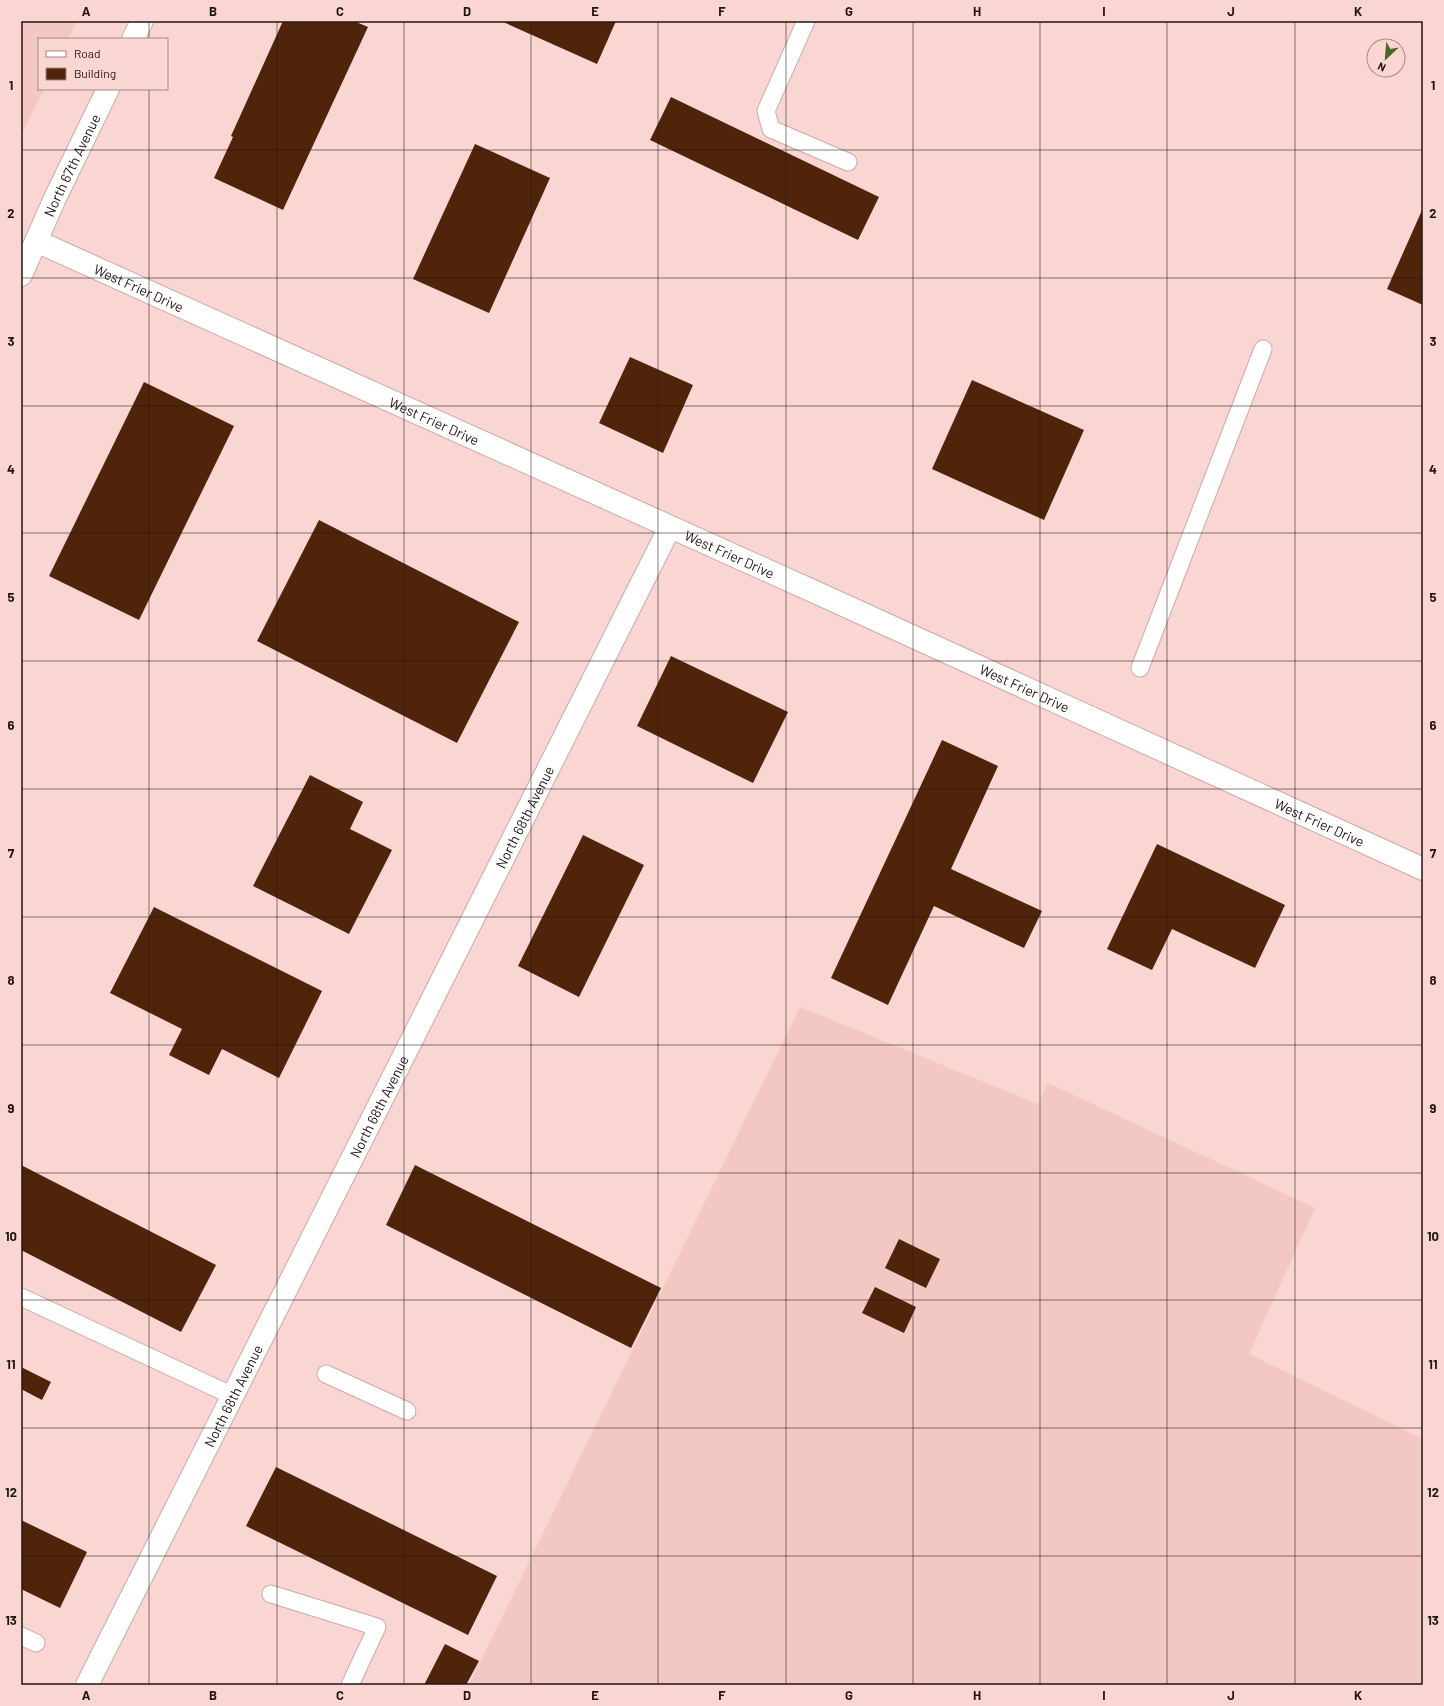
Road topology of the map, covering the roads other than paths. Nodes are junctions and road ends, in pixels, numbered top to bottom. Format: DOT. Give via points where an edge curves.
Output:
graph roads {
  1 [pos="142,21"];
  2 [pos="806,21"];
  3 [pos="134,38"];
  4 [pos="108,90"];
  5 [pos="848,162"];
  6 [pos="28,238"];
  7 [pos="21,275"];
  8 [pos="1263,349"];
  9 [pos="670,527"];
  10 [pos="1140,668"];
  11 [pos="1423,869"];
  12 [pos="21,1297"];
  13 [pos="326,1374"];
  14 [pos="233,1396"];
  15 [pos="407,1411"];
  16 [pos="271,1594"];
  17 [pos="21,1636"];
  18 [pos="36,1644"];
  19 [pos="87,1685"];
  20 [pos="350,1685"];
  1 -- 3 [label="street"];
  2 -- 5 [label="lane" via="766,111 771,129"];
  4 -- 6 [label="street, North 67th Avenue" via="56,196"];
  6 -- 7 [label="street, North 67th Avenue"];
  6 -- 9 [label="street, West Frier Drive"];
  8 -- 10 [label="lane"];
  9 -- 11 [label="street, West Frier Drive"];
  9 -- 14 [label="street, North 68th Avenue"];
  12 -- 14 [label="lane"];
  13 -- 15 [label="lane"];
  14 -- 19 [label="street, North 68th Avenue"];
  16 -- 20 [label="lane" via="377,1627"];
  17 -- 18 [label="lane"];
}
